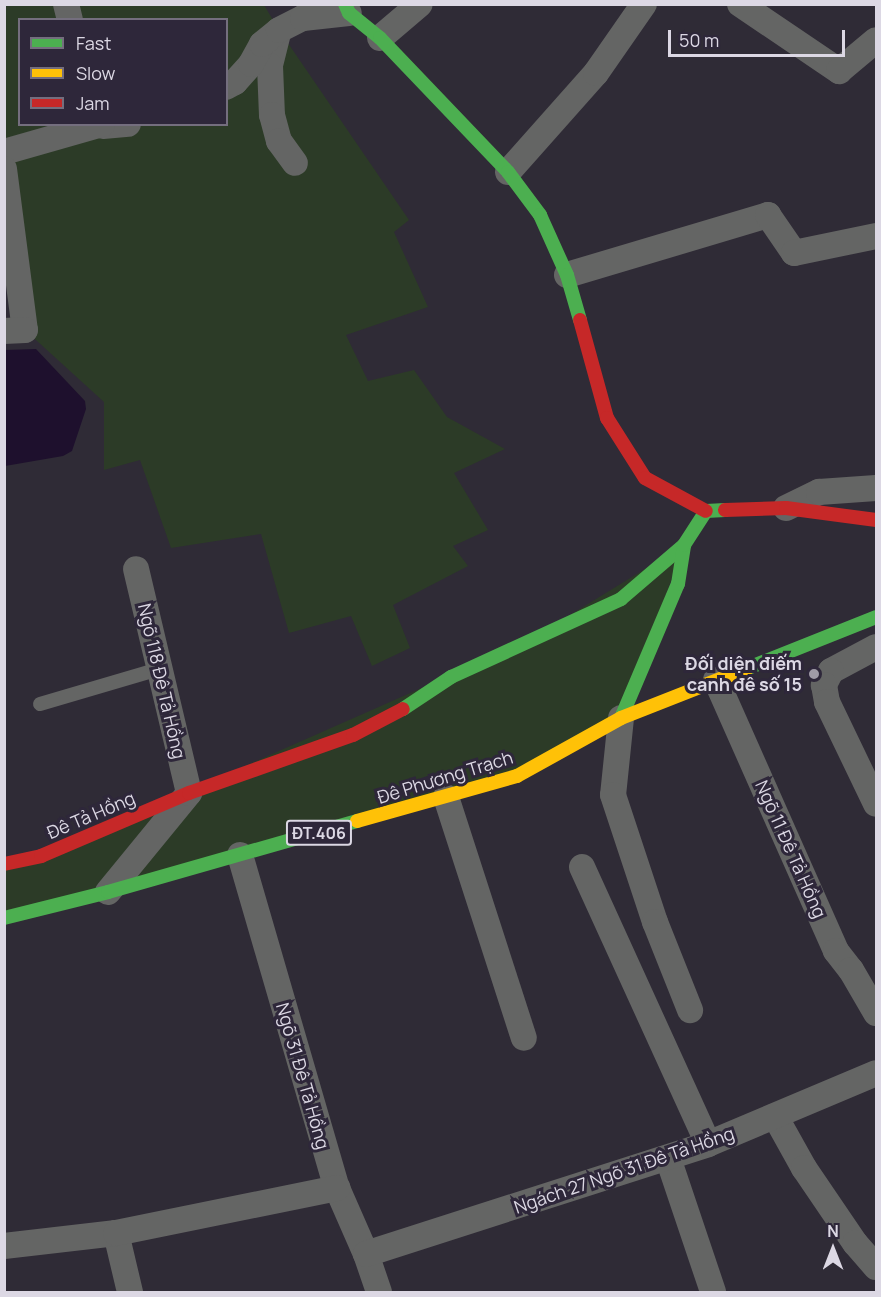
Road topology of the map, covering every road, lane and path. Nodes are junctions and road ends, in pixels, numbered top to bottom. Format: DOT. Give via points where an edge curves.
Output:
graph roads {
  1 [pos="420,4"];
  2 [pos="644,4"];
  3 [pos="740,4"];
  4 [pos="347,8"];
  5 [pos="279,30"];
  6 [pos="380,38"];
  7 [pos="876,40"];
  8 [pos="228,86"];
  9 [pos="98,126"];
  10 [pos="4,152"];
  11 [pos="295,163"];
  12 [pos="4,170"];
  13 [pos="508,172"];
  14 [pos="876,237"];
  15 [pos="567,275"];
  16 [pos="4,331"];
  17 [pos="876,488"];
  18 [pos="786,508"];
  19 [pos="706,512"];
  20 [pos="876,520"];
  21 [pos="684,545"];
  22 [pos="136,569"];
  23 [pos="876,617"];
  24 [pos="876,647"];
  25 [pos="159,669"];
  26 [pos="716,680"];
  27 [pos="40,704"];
  28 [pos="621,718"];
  29 [pos="189,793"];
  30 [pos="446,796"];
  31 [pos="876,804"];
  32 [pos="240,855"];
  33 [pos="4,864"];
  34 [pos="582,867"];
  35 [pos="108,892"];
  36 [pos="4,918"];
  37 [pos="690,1010"];
  38 [pos="876,1013"];
  39 [pos="524,1038"];
  40 [pos="876,1073"];
  41 [pos="775,1116"];
  42 [pos="708,1144"];
  43 [pos="668,1158"];
  44 [pos="337,1188"];
  45 [pos="116,1233"];
  46 [pos="4,1246"];
  47 [pos="366,1254"];
  48 [pos="876,1267"];
  49 [pos="130,1293"];
  50 [pos="379,1293"];
  51 [pos="713,1293"];
  1 -- 6 [label="street"];
  2 -- 13 [label="street" via="596,73"];
  3 -- 7 [label="street" via="839,71"];
  4 -- 5 [label="street" via="303,18"];
  4 -- 6 [label="street"];
  5 -- 8 [label="street" via="262,44 251,64"];
  5 -- 11 [label="street" via="270,66 272,115 279,141"];
  6 -- 13 [label="street"];
  9 -- 10 [label="street"];
  12 -- 16 [label="street" via="25,330"];
  13 -- 15 [label="street" via="540,215"];
  14 -- 15 [label="street" via="794,253 768,215"];
  15 -- 19 [label="street" via="607,418 645,478"];
  17 -- 18 [label="street" via="819,492"];
  18 -- 19 [label="street"];
  18 -- 20 [label="street"];
  19 -- 21 [label="street"];
  21 -- 28 [label="street" via="678,584"];
  21 -- 29 [label="street, Đê Tả Hồng" via="621,599 451,677 354,735"];
  22 -- 25 [label="street, Ngõ 118 Đê Tả Hồng"];
  23 -- 26 [label="street, Đê Phương Trạch / ĐT.406"];
  24 -- 31 [label="street" via="831,671 824,685 827,702"];
  25 -- 27 [label="lane"];
  25 -- 29 [label="street, Ngõ 118 Đê Tả Hồng"];
  26 -- 28 [label="street, Đê Phương Trạch / ĐT.406"];
  26 -- 38 [label="street, Ngõ 11 Đê Tả Hồng" via="836,951"];
  28 -- 30 [label="street, Đê Phương Trạch / ĐT.406" via="517,777"];
  28 -- 37 [label="street" via="613,795 655,922"];
  29 -- 33 [label="street, Đê Tả Hồng" via="41,856"];
  29 -- 35 [label="street"];
  30 -- 32 [label="street, Đê Phương Trạch / ĐT.406"];
  30 -- 39 [label="street"];
  32 -- 35 [label="street, Đê Phương Trạch / ĐT.406"];
  32 -- 44 [label="street, Ngõ 31 Đê Tả Hồng"];
  34 -- 42 [label="street"];
  35 -- 36 [label="street, Đê Phương Trạch / ĐT.406"];
  40 -- 41 [label="street, Ngách 27 Ngõ 31 Đê Tả Hồng"];
  41 -- 42 [label="street, Ngách 27 Ngõ 31 Đê Tả Hồng"];
  41 -- 48 [label="street" via="804,1168"];
  42 -- 43 [label="street, Ngách 27 Ngõ 31 Đê Tả Hồng"];
  43 -- 47 [label="street, Ngách 27 Ngõ 31 Đê Tả Hồng"];
  43 -- 51 [label="street"];
  44 -- 45 [label="street"];
  44 -- 47 [label="street, Ngõ 31 Đê Tả Hồng"];
  45 -- 46 [label="street"];
  45 -- 49 [label="street"];
  47 -- 50 [label="street, Ngõ 31 Đê Tả Hồng"];
}
